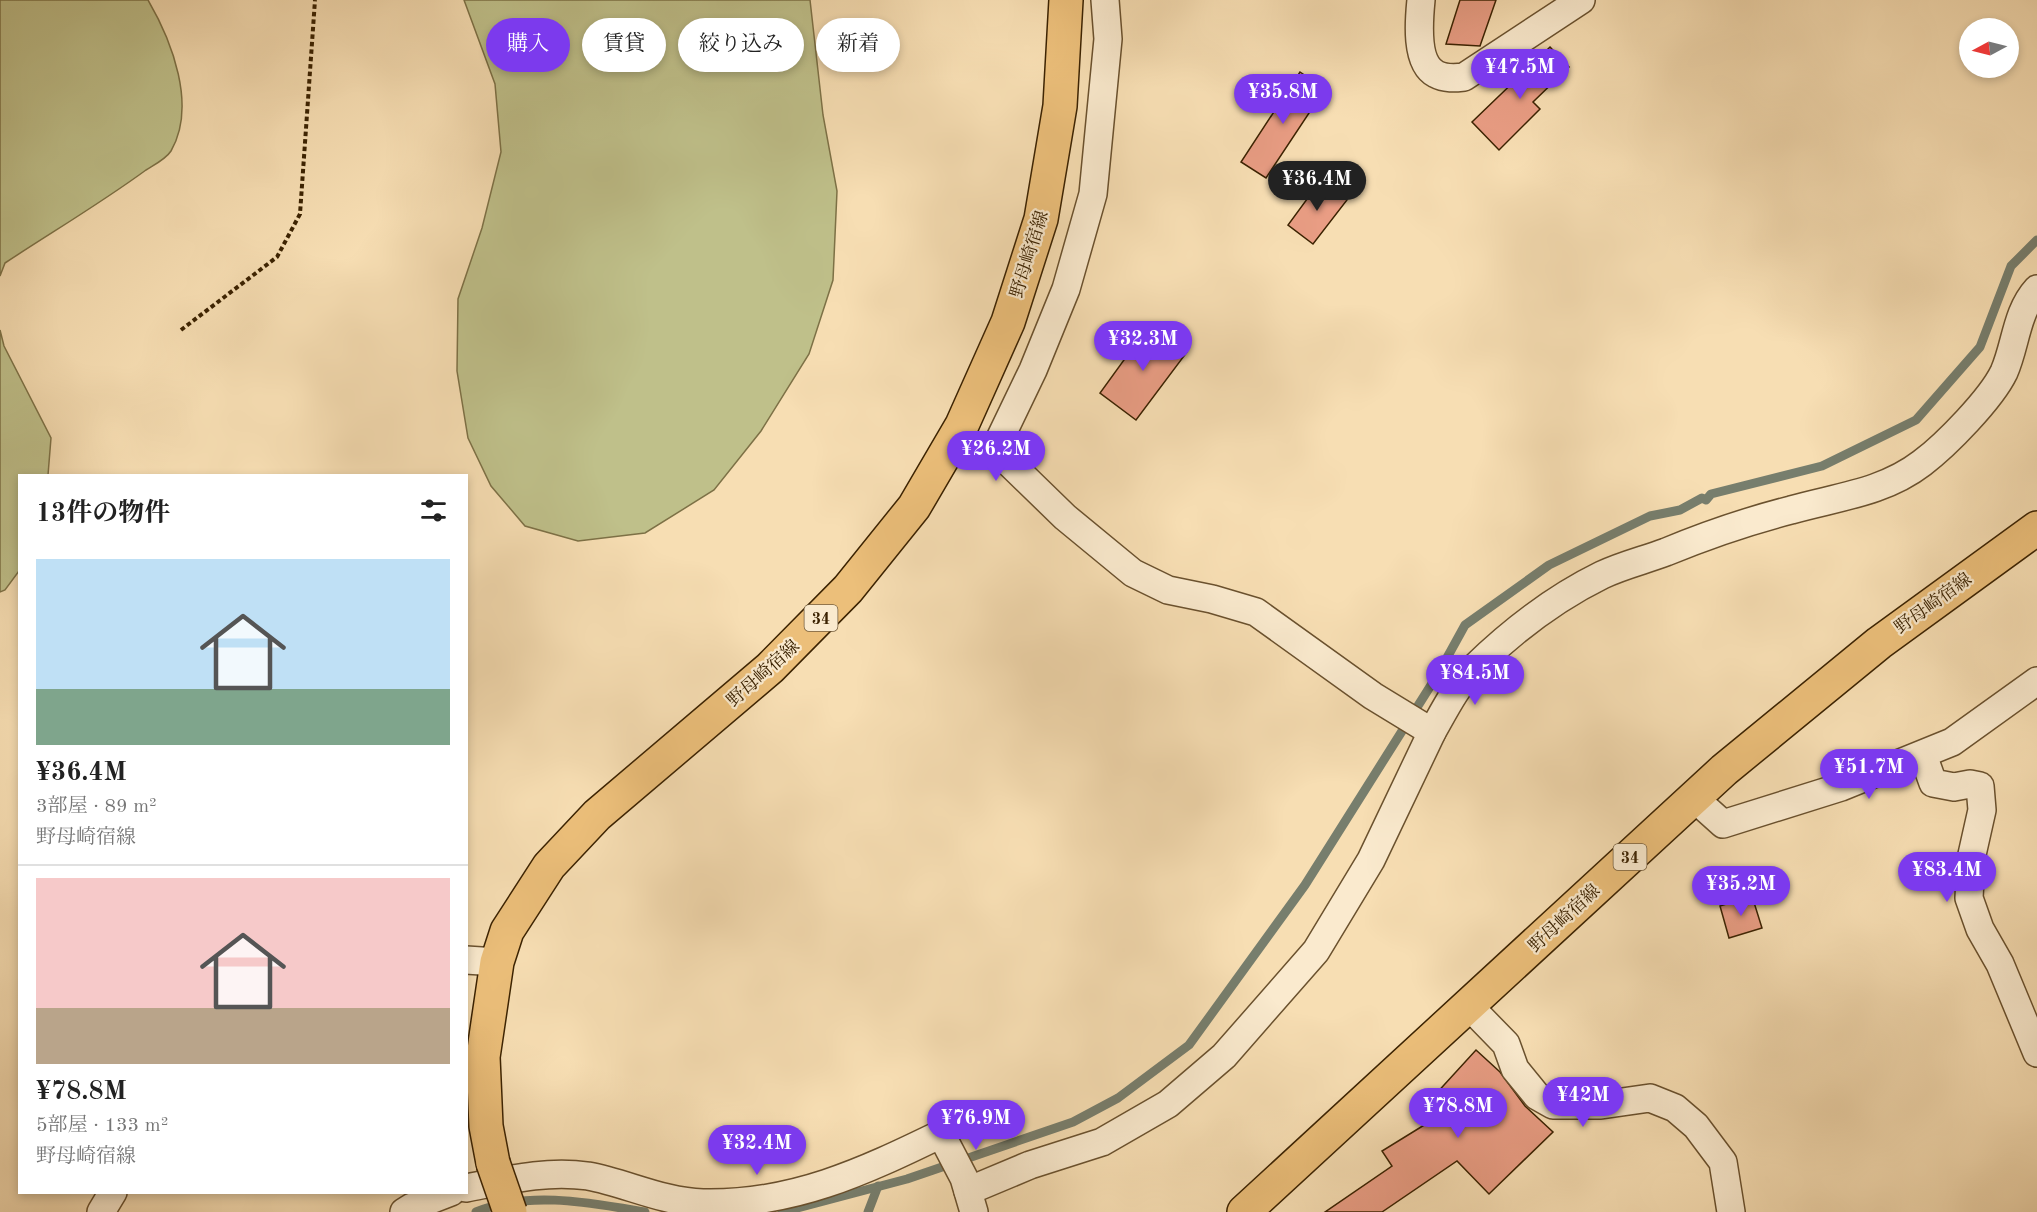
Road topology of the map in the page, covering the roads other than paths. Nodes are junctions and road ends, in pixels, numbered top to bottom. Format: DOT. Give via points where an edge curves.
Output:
graph roads {
  1 [pos="1066,0"];
  2 [pos="1105,0"];
  3 [pos="1421,0"];
  4 [pos="1581,0"];
  5 [pos="2037,288"];
  6 [pos="2037,528"];
  7 [pos="2037,681"];
  8 [pos="1432,732"];
  9 [pos="1923,755"];
  10 [pos="1694,798"];
  11 [pos="482,961"];
  12 [pos="1468,1006"];
  13 [pos="2037,1053"];
  14 [pos="468,1188"];
  15 [pos="112,1194"];
  16 [pos="446,1194"];
  17 [pos="968,1194"];
  18 [pos="100,1212"];
  19 [pos="404,1212"];
  20 [pos="510,1212"];
  21 [pos="1244,1212"];
  22 [pos="1731,1212"];
  1 -- 11 [label="main road, 野母崎宿線 / 34" via="1060,106 1041,219 1008,322 962,425 920,497 848,589 808,631 597,815 549,866 507,931"];
  2 -- 8 [label="street" via="1108,39 1093,194 1066,289 995,449 1065,517 1133,573 1168,590 1256,612 1373,696"];
  3 -- 4 [label="street" via="1418,26 1425,64 1436,74 1450,78 1464,77"];
  5 -- 8 [label="street" via="2020,318 2003,373 1975,412 1921,464 1865,492 1713,532 1603,574 1544,608 1473,669"];
  6 -- 10 [label="main road, 野母崎宿線 / 34" via="1879,643"];
  7 -- 9 [label="street" via="1952,742"];
  8 -- 17 [label="street" via="1371,860 1317,951 1224,1056 1168,1104 1102,1142 1030,1165"];
  9 -- 10 [label="street" via="1841,787 1723,824"];
  9 -- 13 [label="street" via="1933,783 1980,786 1982,810 1971,859 1969,898"];
  10 -- 12 [label="main road, 野母崎宿線 / 34"];
  11 -- 20 [label="main road, 野母崎宿線 / 34, bridge" via="486,1126 493,1163"];
  12 -- 21 [label="main road, 野母崎宿線 / 34"];
  12 -- 22 [label="street" via="1506,1044 1515,1069 1537,1096 1553,1105 1601,1106 1650,1098 1675,1108 1696,1126 1723,1162"];
  14 -- 17 [label="street" via="558,1173 701,1203 737,1202 797,1193 853,1175 940,1134 948,1144"];
  15 -- 18 [label="street"];
  16 -- 19 [label="street"];
}
